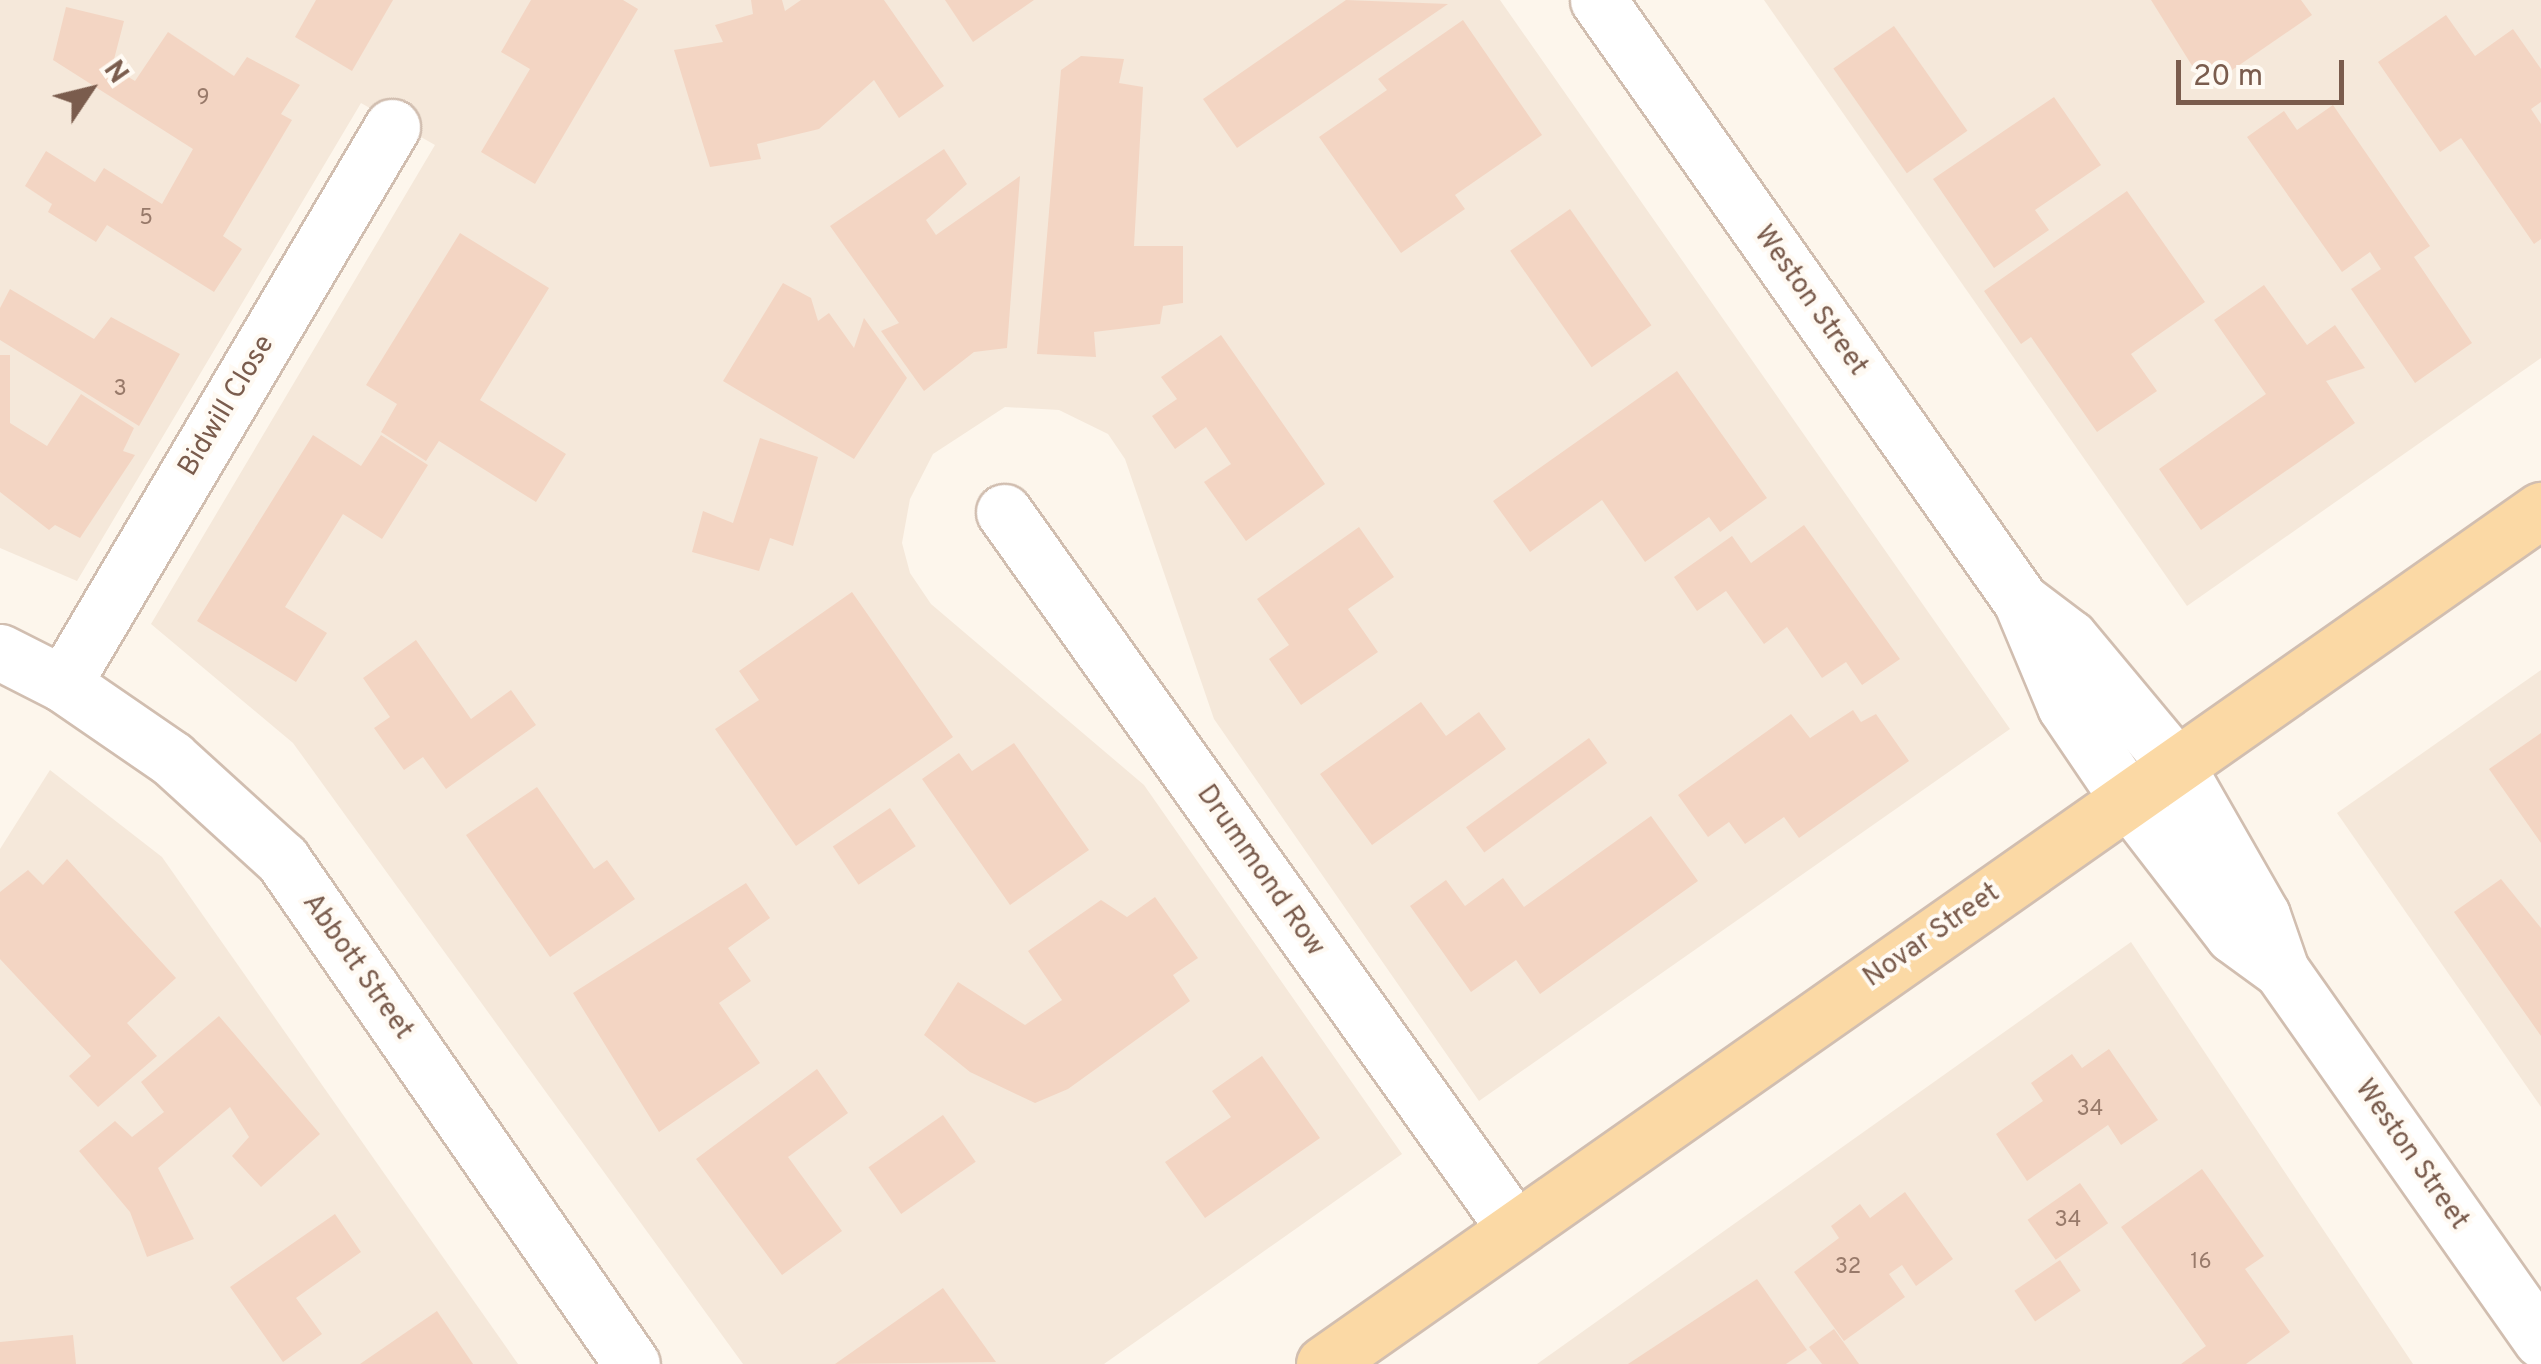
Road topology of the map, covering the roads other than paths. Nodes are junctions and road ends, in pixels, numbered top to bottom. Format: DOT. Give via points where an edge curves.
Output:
graph roads {
  1 [pos="1598,0"];
  2 [pos="392,127"];
  3 [pos="2541,510"];
  4 [pos="1004,512"];
  5 [pos="2022,602"];
  6 [pos="0,652"];
  7 [pos="63,684"];
  8 [pos="2176,765"];
  9 [pos="2128,799"];
  10 [pos="2280,970"];
  11 [pos="1516,1229"];
  12 [pos="2541,1340"];
  13 [pos="632,1364"];
  14 [pos="1324,1364"];
  1 -- 5 [label="street, Weston Street"];
  2 -- 7 [label="street, Bidwill Close"];
  3 -- 8 [label="main road, Novar Street"];
  4 -- 11 [label="street, Drummond Row"];
  5 -- 8 [label="street, Weston Street" via="2070,638"];
  5 -- 9 [label="street, Weston Street" via="2065,706"];
  6 -- 7 [label="street, Abbott Street"];
  7 -- 13 [label="street, Abbott Street" via="172,759 282,858"];
  8 -- 9 [label="main road, Novar Street"];
  8 -- 10 [label="street, Weston Street" via="2262,915"];
  9 -- 10 [label="street, Weston Street" via="2233,935"];
  9 -- 11 [label="main road, Novar Street"];
  10 -- 12 [label="street, Weston Street"];
  11 -- 14 [label="main road, Novar Street"];
}
